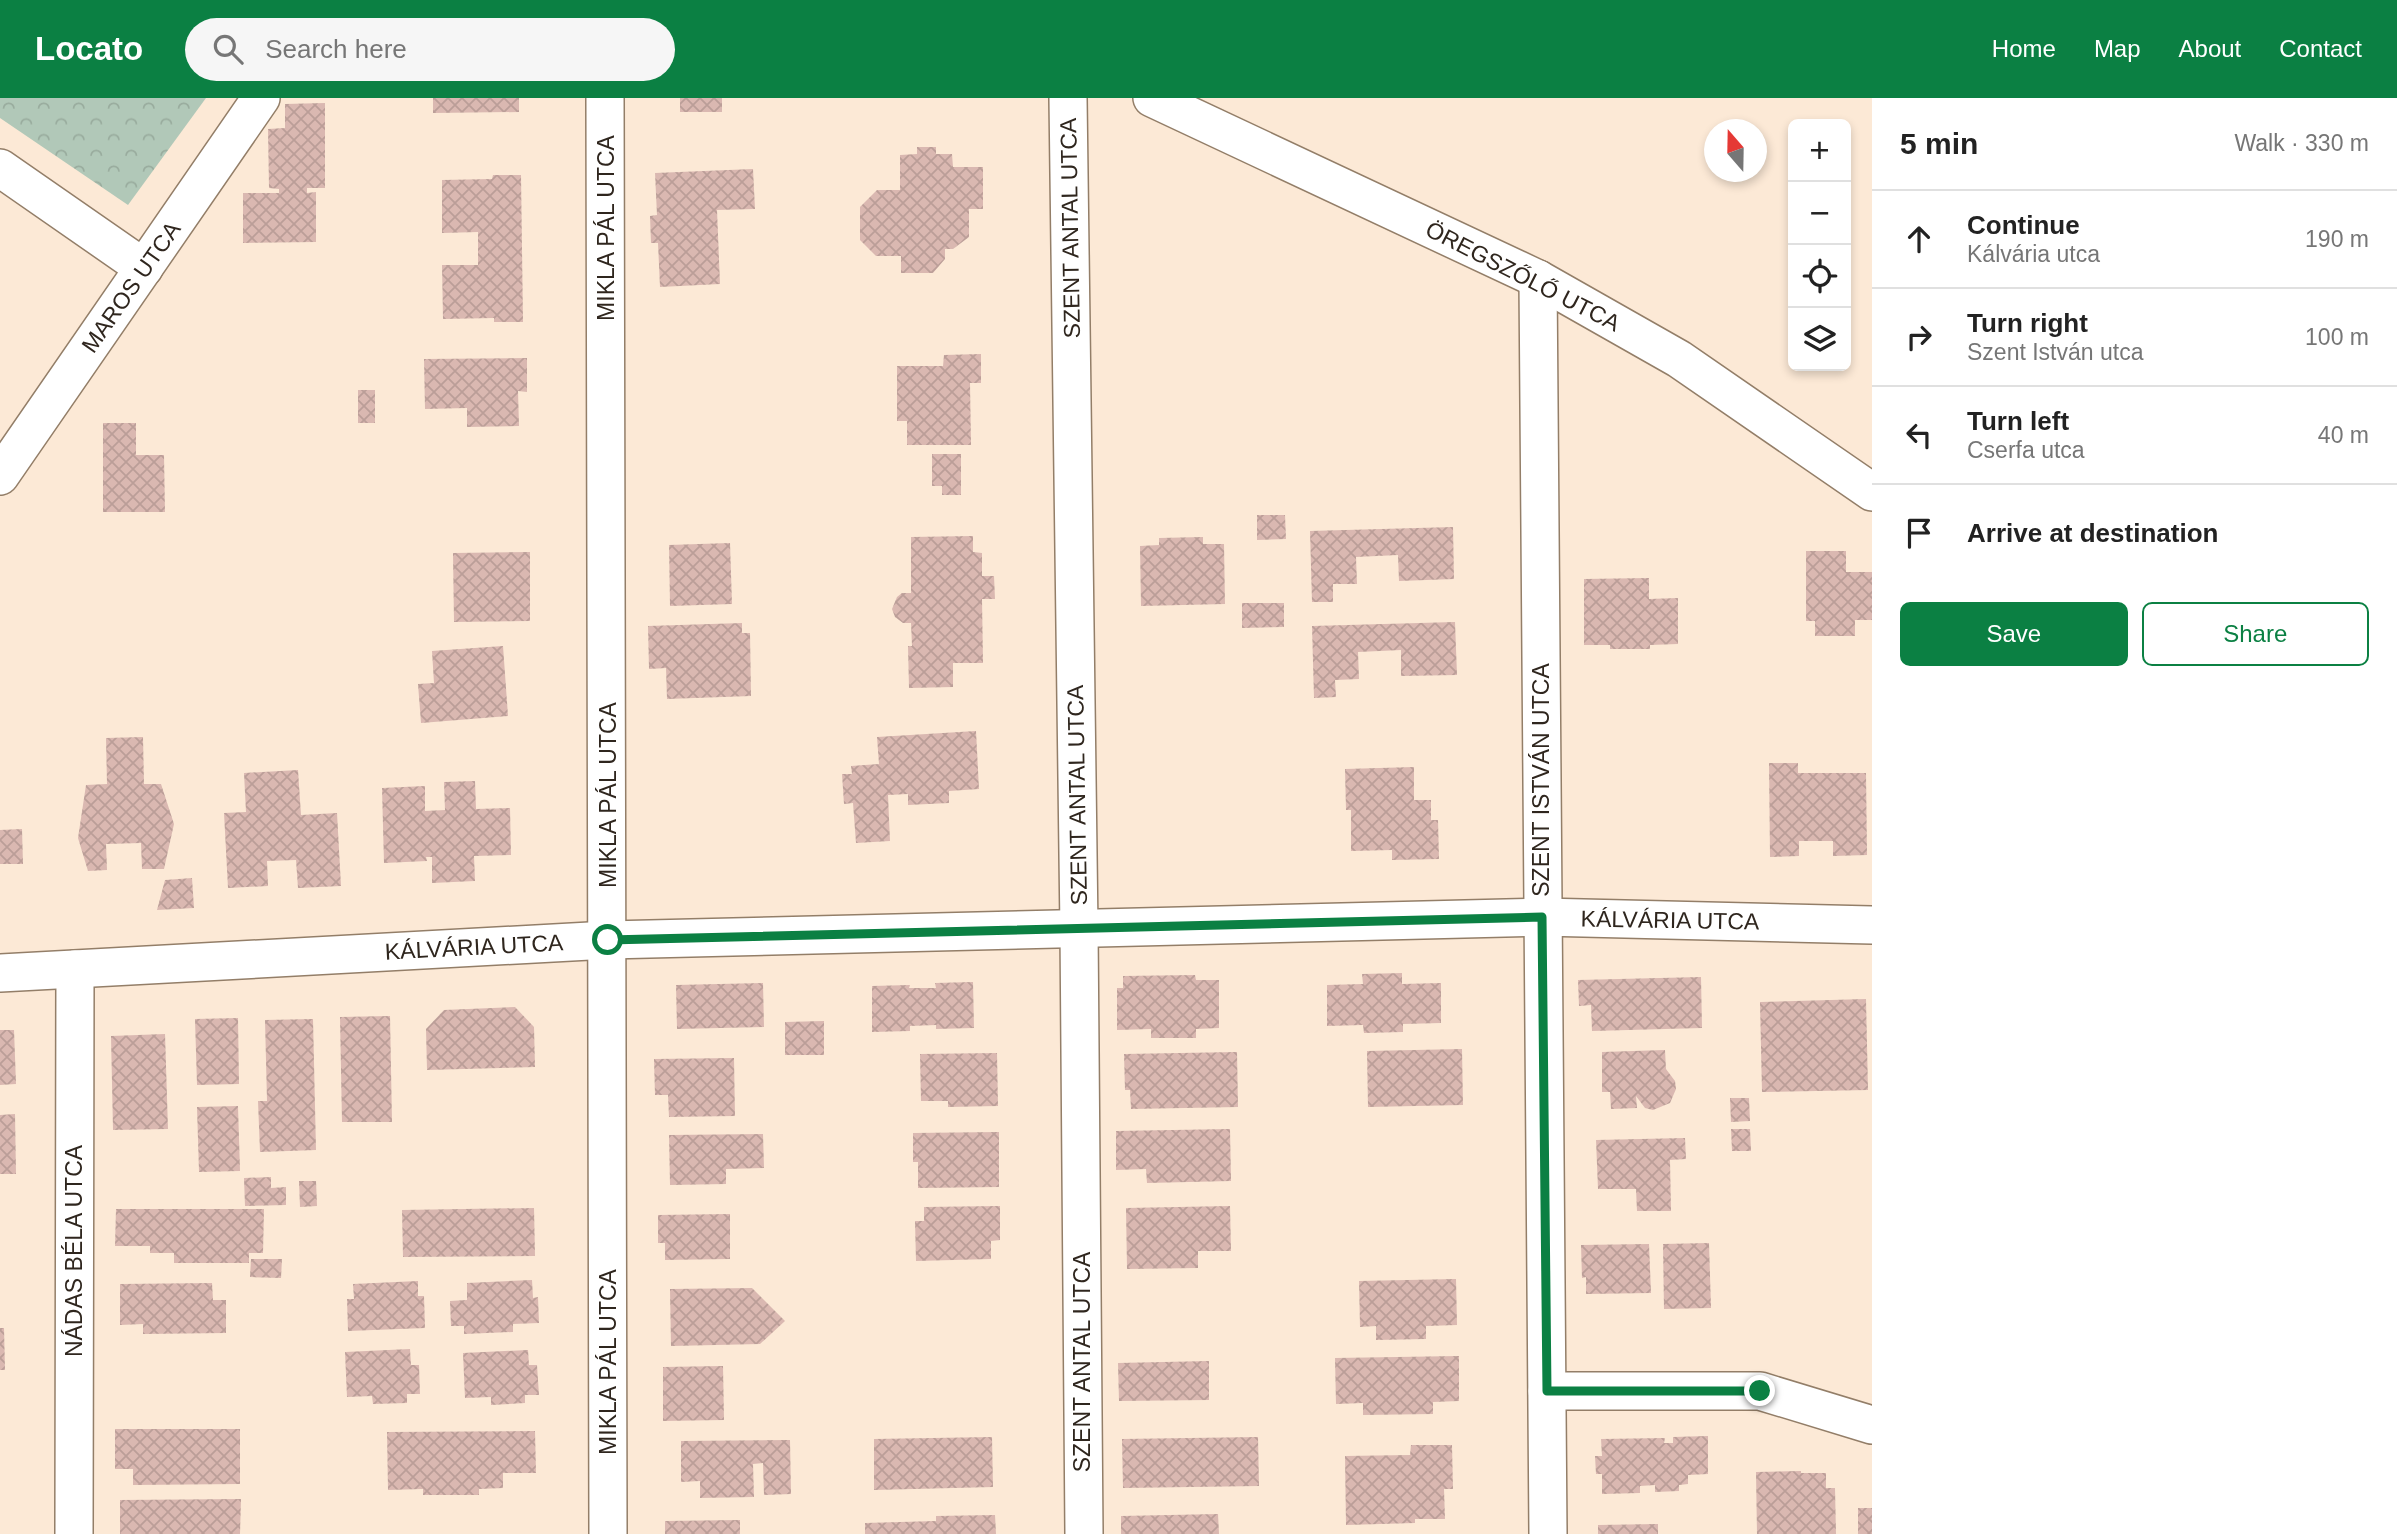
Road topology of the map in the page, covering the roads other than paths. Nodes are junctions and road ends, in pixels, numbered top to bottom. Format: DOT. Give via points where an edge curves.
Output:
graph roads {
  1 [pos="261,98"];
  2 [pos="605,98"];
  3 [pos="1068,98"];
  4 [pos="1152,98"];
  5 [pos="0,168"];
  6 [pos="144,268"];
  7 [pos="1538,279"];
  8 [pos="0,477"];
  9 [pos="1872,492"];
  10 [pos="1542,917"];
  11 [pos="1872,925"];
  12 [pos="1079,929"];
  13 [pos="608,940"];
  14 [pos="75,969"];
  15 [pos="0,973"];
  16 [pos="1547,1391"];
  17 [pos="1872,1425"];
  18 [pos="74,1534"];
  19 [pos="608,1534"];
  20 [pos="1084,1534"];
  21 [pos="1548,1534"];
  1 -- 6 [label="street, MAROS UTCA"];
  2 -- 13 [label="street, MIKLA PÁL UTCA"];
  3 -- 12 [label="street, SZENT ANTAL UTCA"];
  4 -- 7 [label="street, ÖREGSZŐLŐ UTCA"];
  5 -- 6 [label="street"];
  6 -- 8 [label="street, MAROS UTCA"];
  7 -- 9 [label="street, ÖREGSZŐLŐ UTCA" via="1679,359"];
  7 -- 10 [label="street, SZENT ISTVÁN UTCA"];
  10 -- 11 [label="street, KÁLVÁRIA UTCA"];
  10 -- 12 [label="street, KÁLVÁRIA UTCA"];
  10 -- 16 [label="street, SZENT ISTVÁN UTCA"];
  12 -- 13 [label="street, KÁLVÁRIA UTCA"];
  12 -- 20 [label="street, SZENT ANTAL UTCA"];
  13 -- 14 [label="street, KÁLVÁRIA UTCA"];
  13 -- 19 [label="street, MIKLA PÁL UTCA"];
  14 -- 15 [label="street, KÁLVÁRIA UTCA"];
  14 -- 18 [label="street, NÁDAS BÉLA UTCA"];
  16 -- 17 [label="street" via="1760,1391"];
  16 -- 21 [label="street, SZENT ISTVÁN UTCA"];
}
